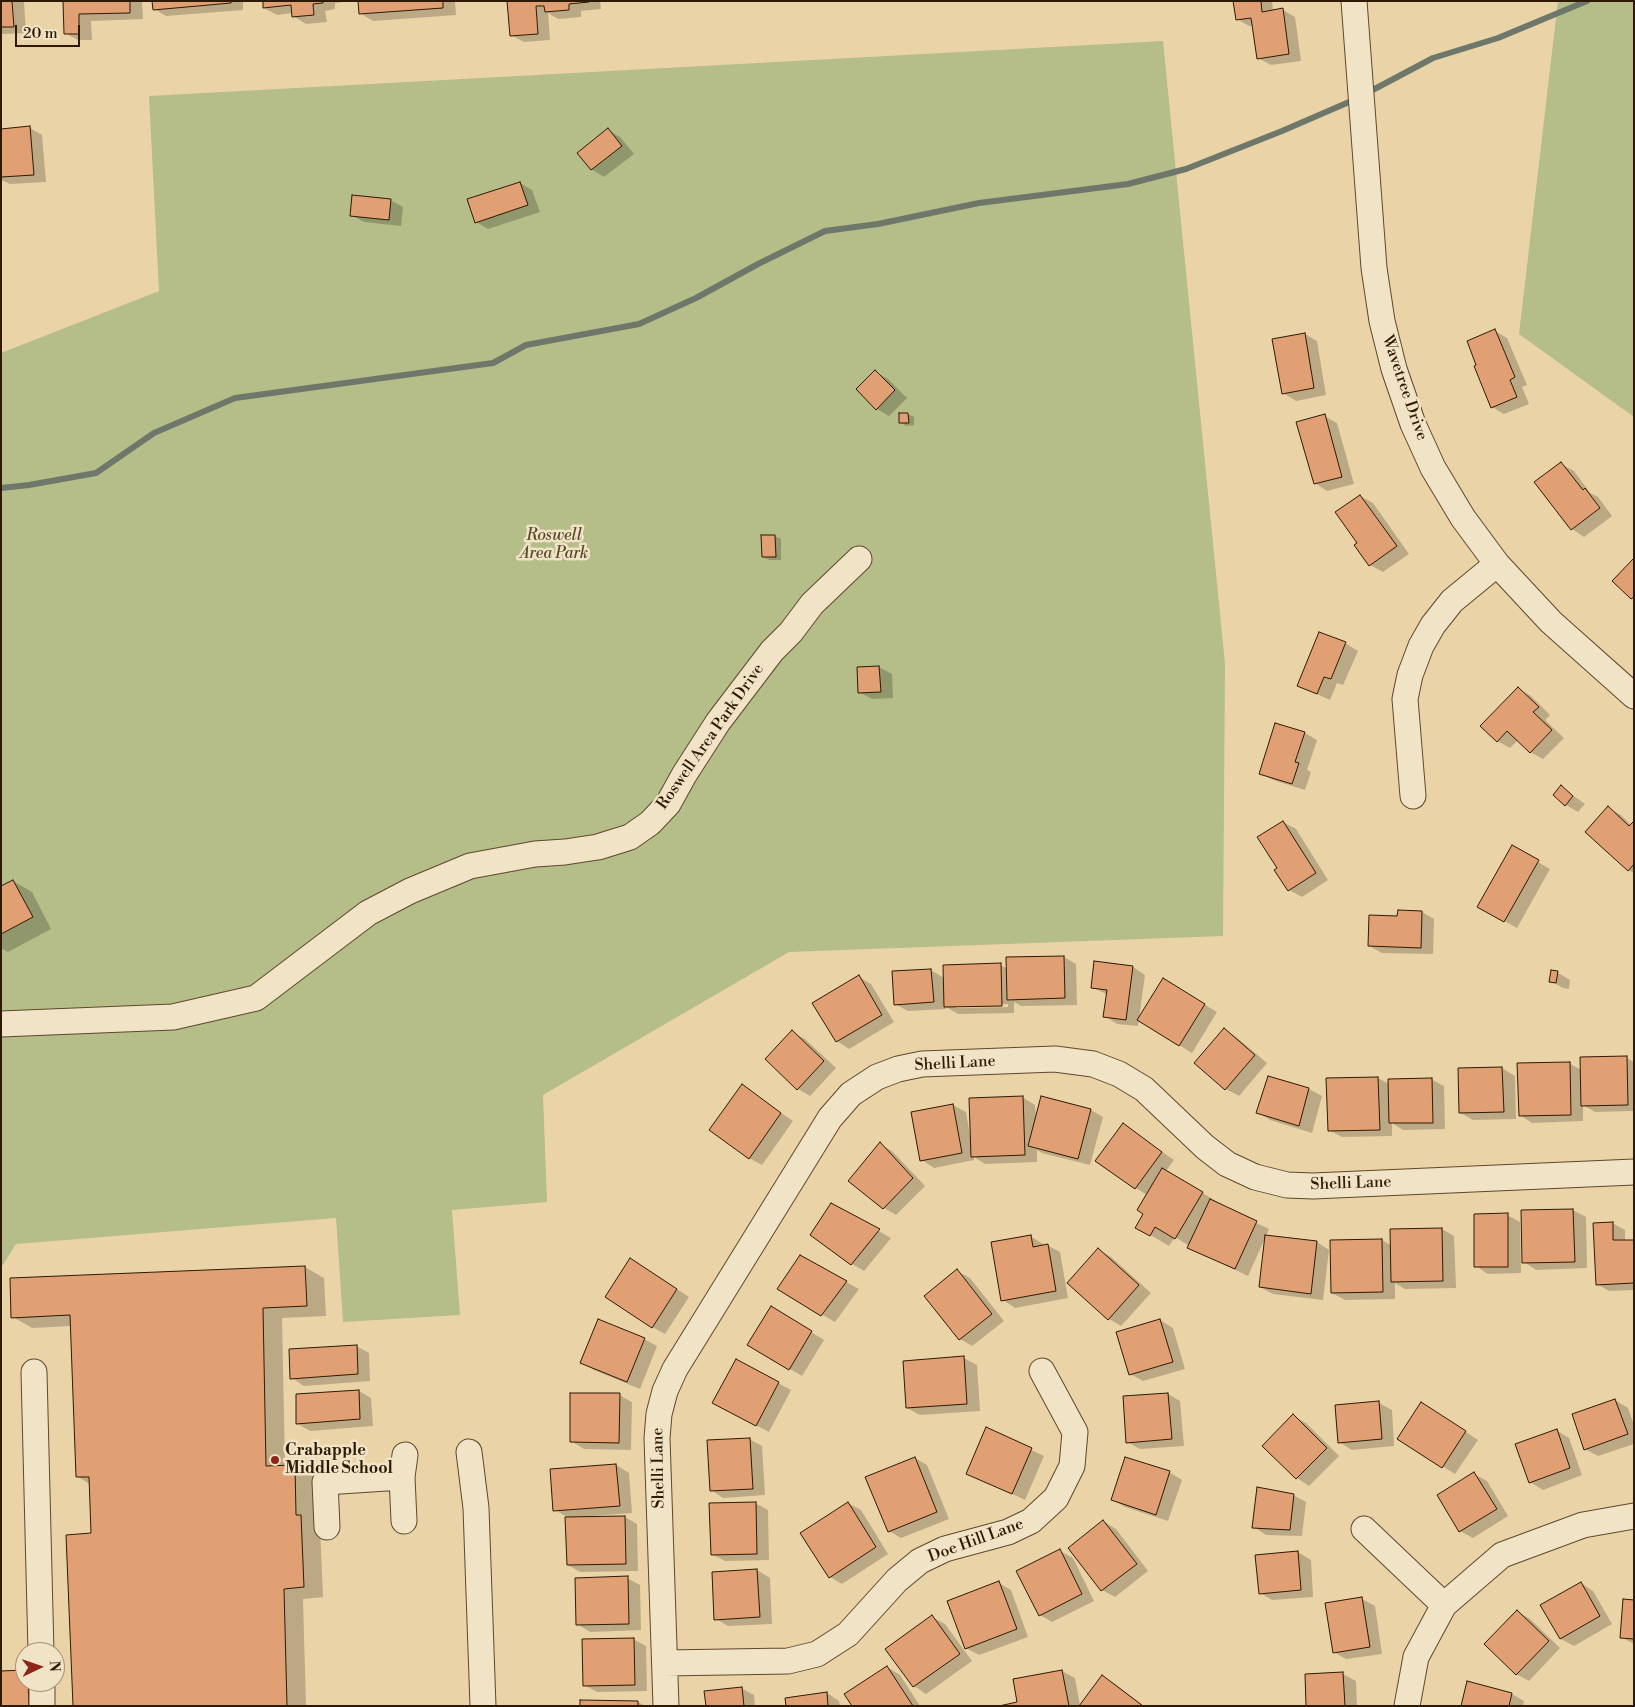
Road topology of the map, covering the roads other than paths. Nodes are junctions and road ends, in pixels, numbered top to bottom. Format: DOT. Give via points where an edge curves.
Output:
graph roads {
  1 [pos="1354,1"];
  2 [pos="859,559"];
  3 [pos="1496,564"];
  4 [pos="1634,696"];
  5 [pos="1413,796"];
  6 [pos="1,1024"];
  7 [pos="1634,1172"];
  8 [pos="1042,1370"];
  9 [pos="34,1372"];
  10 [pos="469,1452"];
  11 [pos="1634,1516"];
  12 [pos="404,1520"];
  13 [pos="327,1527"];
  14 [pos="1364,1529"];
  15 [pos="1444,1605"];
  16 [pos="41,1642"];
  17 [pos="665,1663"];
  18 [pos="42,1692"];
  19 [pos="42,1706"];
  20 [pos="483,1706"];
  21 [pos="666,1706"];
  22 [pos="1407,1706"];
  1 -- 3 [label="street, Wavetree Drive" via="1374,268 1394,369 1413,424 1434,468 1463,518"];
  2 -- 6 [label="street, Roswell Area Park Drive" via="812,604 772,651 718,722 668,804 650,823 630,837 598,847 470,866 368,913 256,998 173,1017"];
  3 -- 4 [label="street, Wavetree Drive" via="1551,622"];
  3 -- 5 [label="street" via="1452,601 1438,619 1421,646 1410,675 1405,699"];
  7 -- 17 [label="street, Shelli Lane" via="1287,1185 1255,1177 1228,1164 1205,1147 1144,1088 1093,1064 1055,1059 922,1064 877,1077 851,1094 830,1118 675,1369 665,1391 657,1438"];
  8 -- 17 [label="street, Doe Hill Lane" via="1075,1432 1072,1466 1056,1498 1031,1521 1008,1532 945,1550 920,1562 896,1580 848,1634 817,1654 788,1660"];
  9 -- 16 [label="street"];
  10 -- 20 [label="street" via="476,1508"];
  11 -- 15 [label="street" via="1583,1525 1502,1555"];
  12 -- 13 [label="street" via="403,1466 326,1482"];
  14 -- 15 [label="street"];
  15 -- 22 [label="street" via="1416,1657"];
  17 -- 21 [label="street, Shelli Lane"];
  18 -- 19 [label="street"];
}
